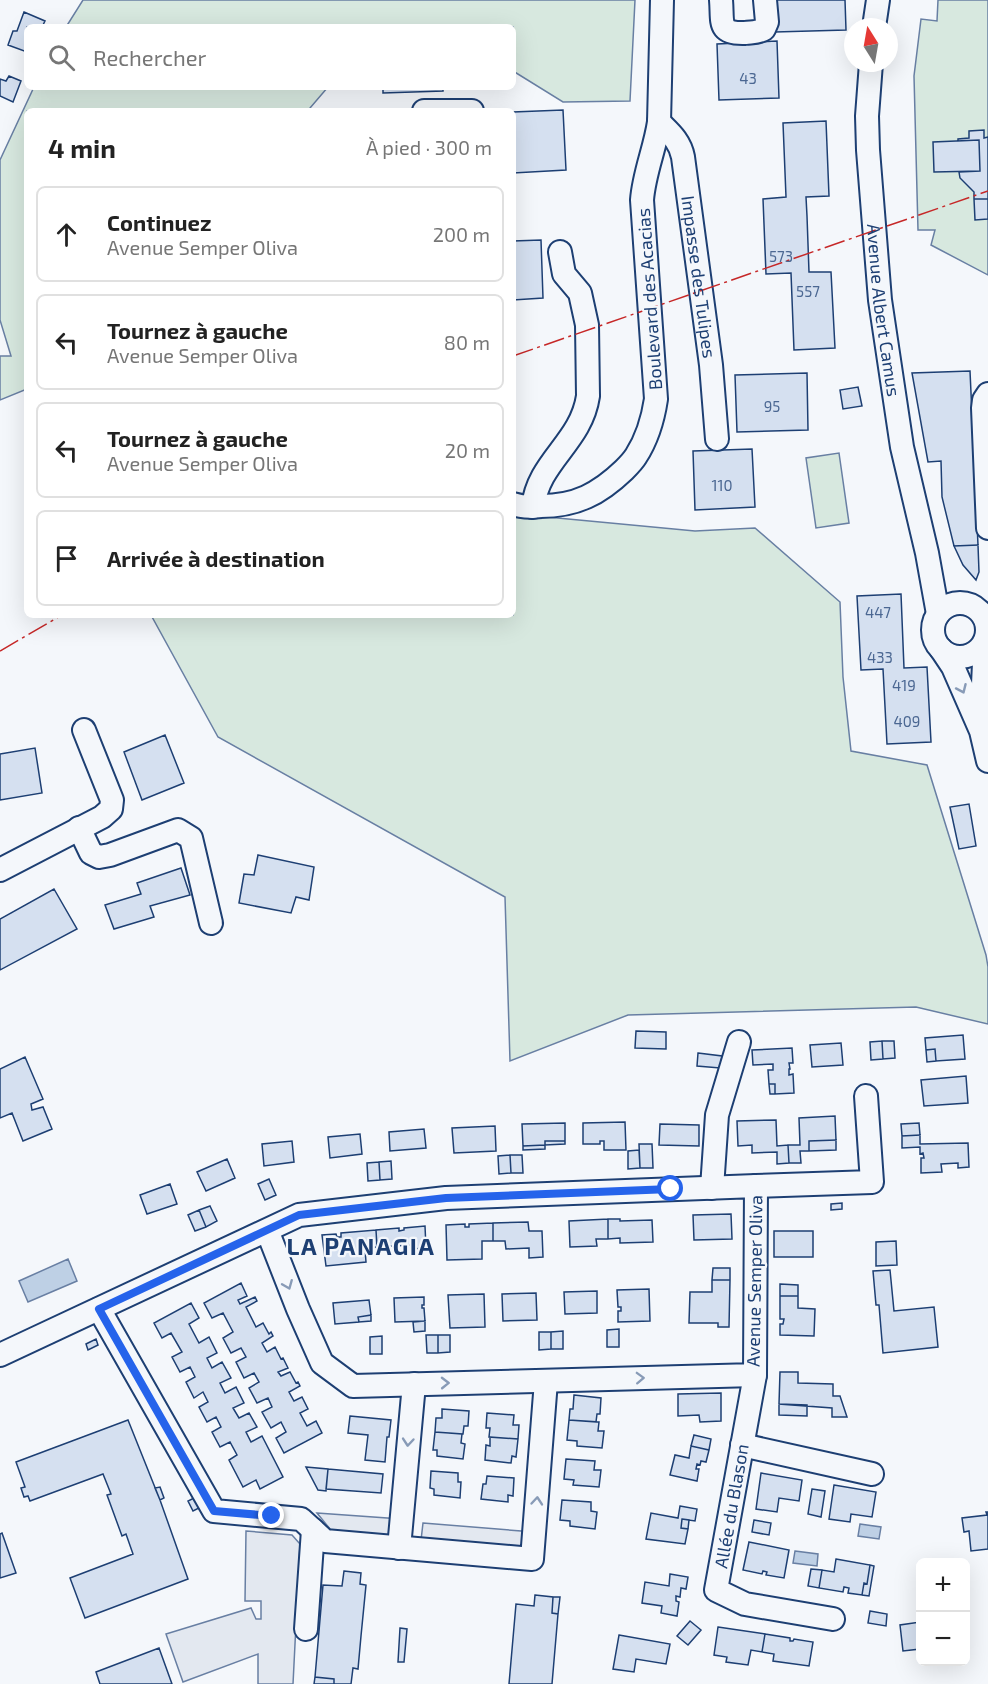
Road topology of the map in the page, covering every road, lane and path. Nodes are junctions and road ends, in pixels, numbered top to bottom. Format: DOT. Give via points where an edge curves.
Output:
graph roads {
  1 [pos="662,0"];
  2 [pos="721,0"];
  3 [pos="765,0"];
  4 [pos="878,0"];
  5 [pos="875,18"];
  6 [pos="870,72"];
  7 [pos="659,122"];
  8 [pos="560,252"];
  9 [pos="988,394"];
  10 [pos="986,429"];
  11 [pos="717,439"];
  12 [pos="523,505"];
  13 [pos="988,528"];
  14 [pos="927,553"];
  15 [pos="974,602"];
  16 [pos="938,614"];
  17 [pos="985,642"];
  18 [pos="941,649"];
  19 [pos="84,730"];
  20 [pos="981,731"];
  21 [pos="988,761"];
  22 [pos="79,828"];
  23 [pos="0,870"];
  24 [pos="211,923"];
  25 [pos="739,1042"];
  26 [pos="866,1096"];
  27 [pos="756,1186"];
  28 [pos="712,1188"];
  29 [pos="267,1230"];
  30 [pos="99,1309"];
  31 [pos="0,1355"];
  32 [pos="755,1375"];
  33 [pos="546,1381"];
  34 [pos="414,1384"];
  35 [pos="742,1445"];
  36 [pos="872,1474"];
  37 [pos="313,1530"];
  38 [pos="399,1548"];
  39 [pos="833,1619"];
  40 [pos="306,1629"];
  1 -- 7 [label="street, Boulevard des Acacias"];
  2 -- 3 [label="street" via="724,28 734,33 764,29"];
  4 -- 5 [label="street"];
  6 -- 14 [label="street, Avenue Albert Camus" via="868,150 879,300 902,447"];
  7 -- 11 [label="street, Impasse des Tulipes" via="682,150"];
  7 -- 12 [label="street, Boulevard des Acacias" via="642,200 656,399 644,442 635,458 598,492 557,506"];
  8 -- 12 [label="street" via="564,274 580,293 585,314 588,396 579,425 540,480 534,498"];
  9 -- 10 [label="street" via="984,400"];
  10 -- 13 [label="street"];
  14 -- 15 [label="street, Avenue Albert Camus" via="949,593"];
  14 -- 16 [label="street, Avenue Albert Camus"];
  15 -- 16 [label="street" via="946,606"];
  15 -- 17 [label="street" via="988,625"];
  16 -- 18 [label="street" via="933,632"];
  17 -- 18 [label="street" via="965,657"];
  17 -- 20 [label="street"];
  18 -- 20 [label="street, one-way"];
  19 -- 22 [label="street" via="112,800 111,809 102,817"];
  20 -- 21 [label="street"];
  22 -- 23 [label="street"];
  22 -- 24 [label="street" via="91,853 99,857 178,830 190,838"];
  25 -- 28 [label="street" via="717,1115"];
  26 -- 27 [label="street" via="872,1182"];
  27 -- 28 [label="street, Avenue Semper Oliva"];
  27 -- 32 [label="street, Avenue Semper Oliva"];
  28 -- 29 [label="street, Avenue Semper Oliva" via="446,1198 299,1215"];
  29 -- 30 [label="street, Avenue Semper Oliva"];
  29 -- 34 [label="street, Avenue Semper Oliva, one-way" via="322,1363 353,1386"];
  30 -- 31 [label="street, Avenue Semper Oliva"];
  30 -- 37 [label="street" via="214,1511 301,1519"];
  33 -- 32 [label="street, Avenue Semper Oliva, one-way"];
  32 -- 35 [label="street, Allée du Blason"];
  34 -- 33 [label="street, Avenue Semper Oliva, one-way"];
  38 -- 33 [label="street, one-way" via="532,1559"];
  34 -- 38 [label="street, one-way"];
  35 -- 36 [label="street"];
  35 -- 39 [label="street, Allée du Blason" via="716,1590 745,1604"];
  37 -- 38 [label="street" via="325,1541"];
  37 -- 40 [label="street"];
}
